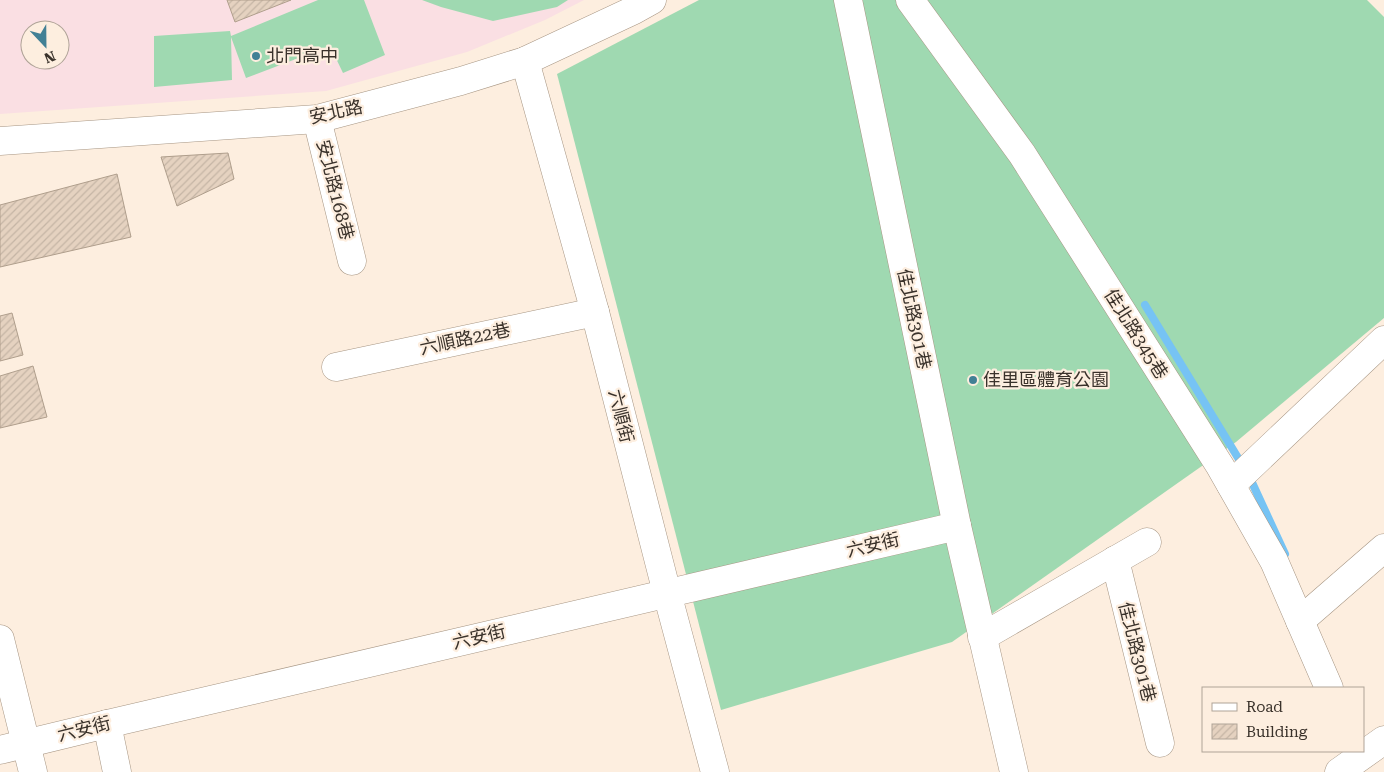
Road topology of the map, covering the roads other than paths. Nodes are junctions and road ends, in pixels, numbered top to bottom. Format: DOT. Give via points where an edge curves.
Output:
graph roads {
  1 [pos="652,0"];
  2 [pos="848,0"];
  3 [pos="910,0"];
  4 [pos="525,61"];
  5 [pos="317,118"];
  6 [pos="0,140"];
  7 [pos="352,261"];
  8 [pos="594,312"];
  9 [pos="1384,340"];
  10 [pos="336,367"];
  11 [pos="1231,485"];
  12 [pos="958,526"];
  13 [pos="1147,542"];
  14 [pos="1384,548"];
  15 [pos="1115,560"];
  16 [pos="667,593"];
  17 [pos="1300,621"];
  18 [pos="982,637"];
  19 [pos="0,639"];
  20 [pos="1329,687"];
  21 [pos="107,724"];
  22 [pos="1384,740"];
  23 [pos="1160,743"];
  24 [pos="26,744"];
  25 [pos="0,750"];
  26 [pos="1355,763"];
  27 [pos="33,772"];
  28 [pos="117,772"];
  29 [pos="715,772"];
  30 [pos="1014,772"];
  1 -- 4 [label="street, 安北路"];
  2 -- 12 [label="street, 佳北路301巷"];
  3 -- 11 [label="street, 佳北路345巷" via="1022,154"];
  4 -- 5 [label="street, 安北路"];
  4 -- 8 [label="street, 六順街"];
  5 -- 6 [label="street, 安北路"];
  5 -- 7 [label="street, 安北路168巷"];
  8 -- 10 [label="street, 六順路22巷"];
  8 -- 16 [label="street, 六順街"];
  9 -- 11 [label="street"];
  11 -- 17 [label="street, 佳北路345巷" via="1274,561"];
  12 -- 16 [label="street, 六安街"];
  12 -- 18 [label="street, 佳北路301巷"];
  13 -- 15 [label="street"];
  14 -- 17 [label="street"];
  15 -- 18 [label="street"];
  15 -- 23 [label="street, 佳北路301巷"];
  16 -- 21 [label="street, 六安街"];
  16 -- 29 [label="street, 六順街"];
  17 -- 20 [label="street, 佳北路345巷"];
  18 -- 30 [label="street, 佳北路301巷"];
  19 -- 24 [label="street"];
  21 -- 24 [label="street, 六安街"];
  21 -- 28 [label="street"];
  22 -- 26 [label="street"];
  24 -- 25 [label="street, 六安街"];
  24 -- 27 [label="street"];
}
